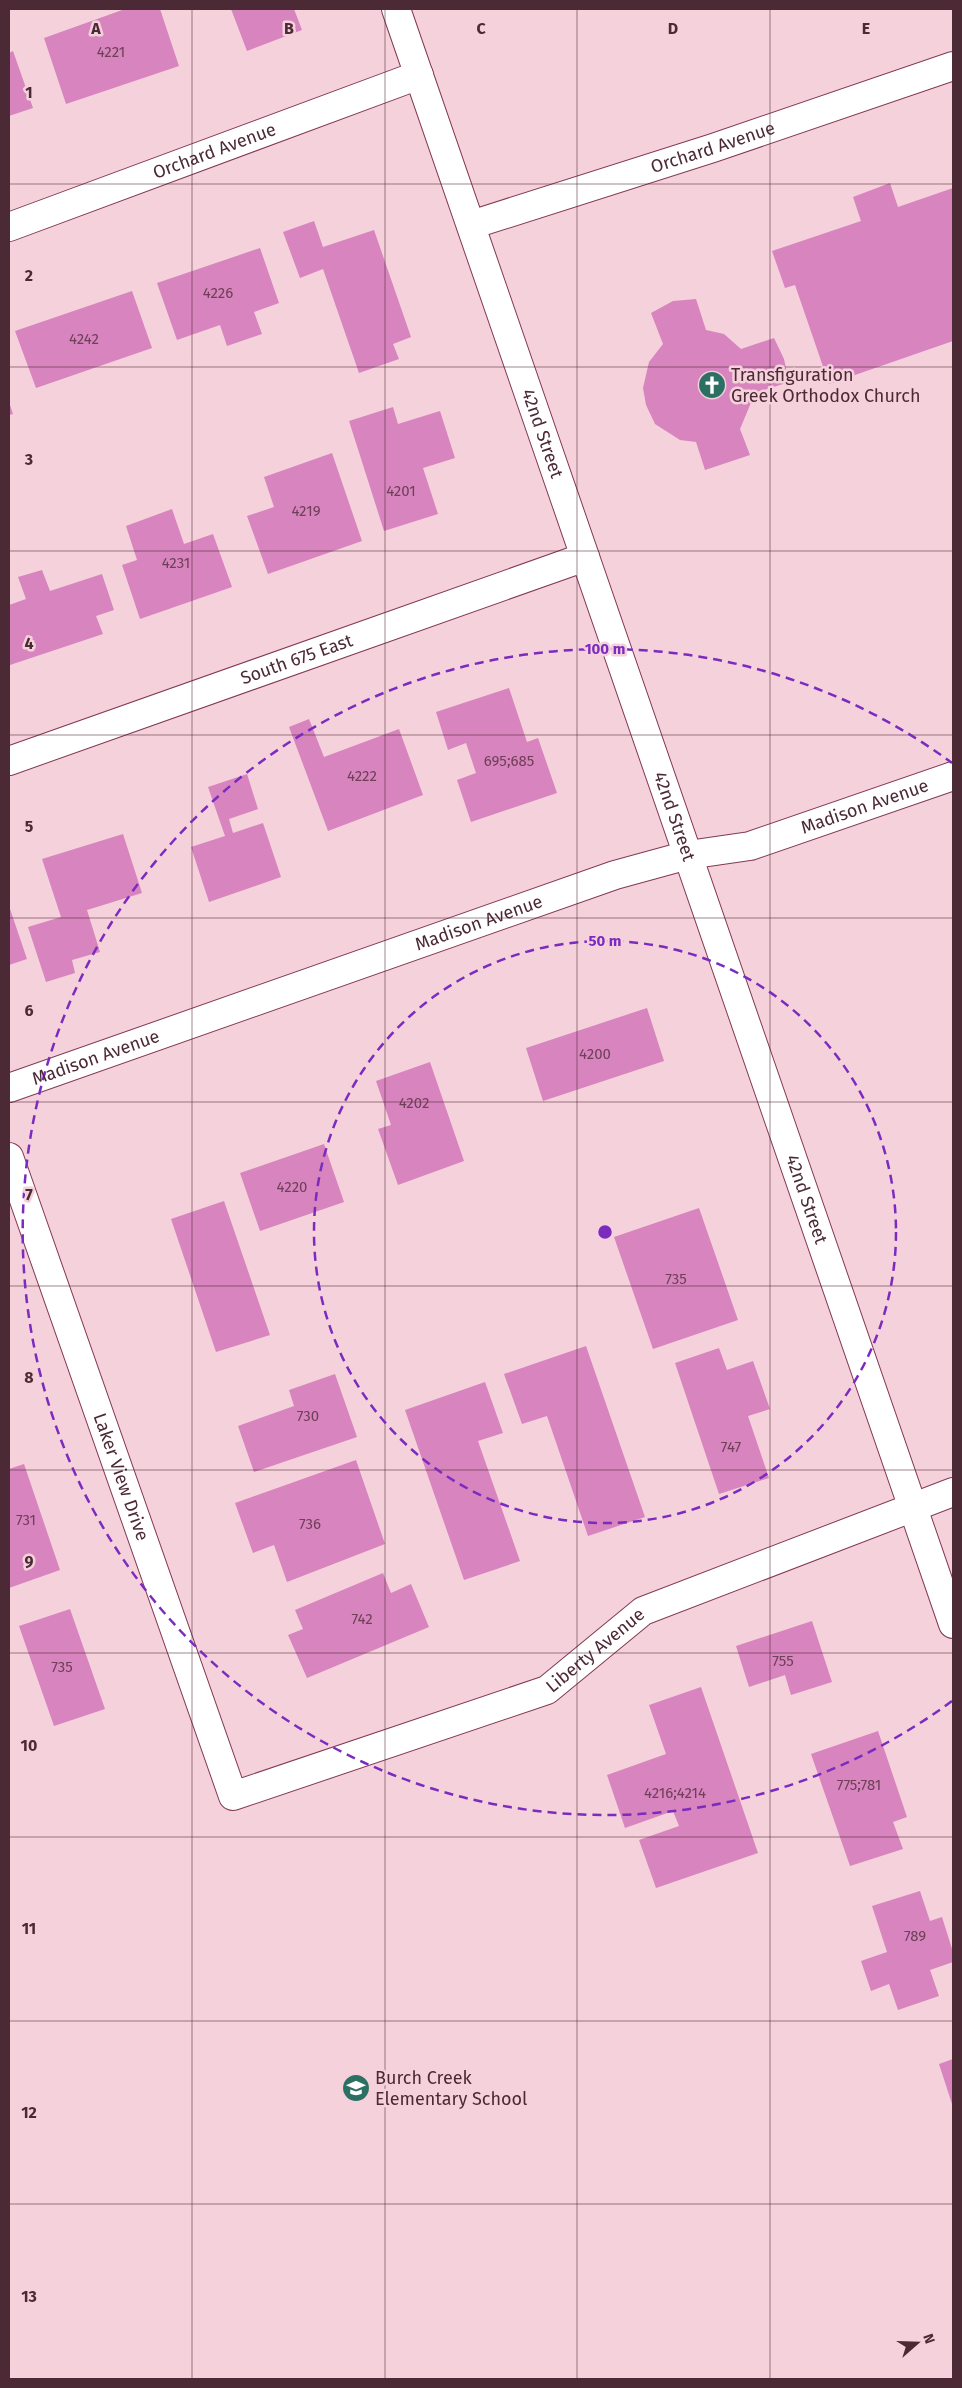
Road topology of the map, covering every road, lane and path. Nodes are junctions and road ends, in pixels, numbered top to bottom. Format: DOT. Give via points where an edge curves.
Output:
graph roads {
  1 [pos="396,9"];
  2 [pos="953,66"];
  3 [pos="419,75"];
  4 [pos="471,225"];
  5 [pos="9,227"];
  6 [pos="585,557"];
  7 [pos="9,761"];
  8 [pos="953,776"];
  9 [pos="688,855"];
  10 [pos="9,1088"];
  11 [pos="9,1157"];
  12 [pos="953,1492"];
  13 [pos="912,1506"];
  14 [pos="953,1624"];
  15 [pos="233,1796"];
  1 -- 3 [label="street, 42nd Street"];
  2 -- 4 [label="street, Orchard Avenue" via="704,151"];
  3 -- 4 [label="street, 42nd Street"];
  3 -- 5 [label="street, Orchard Avenue"];
  4 -- 6 [label="street, 42nd Street"];
  6 -- 7 [label="street, South 675 East"];
  6 -- 9 [label="street, 42nd Street"];
  8 -- 9 [label="street, Madison Avenue" via="750,846"];
  9 -- 10 [label="street, Madison Avenue" via="615,875"];
  9 -- 13 [label="street, 42nd Street"];
  11 -- 15 [label="street, Laker View Drive"];
  12 -- 13 [label="street, Liberty Avenue"];
  13 -- 14 [label="street, 42nd Street"];
  13 -- 15 [label="street, Liberty Avenue" via="643,1611 547,1690"];
}
